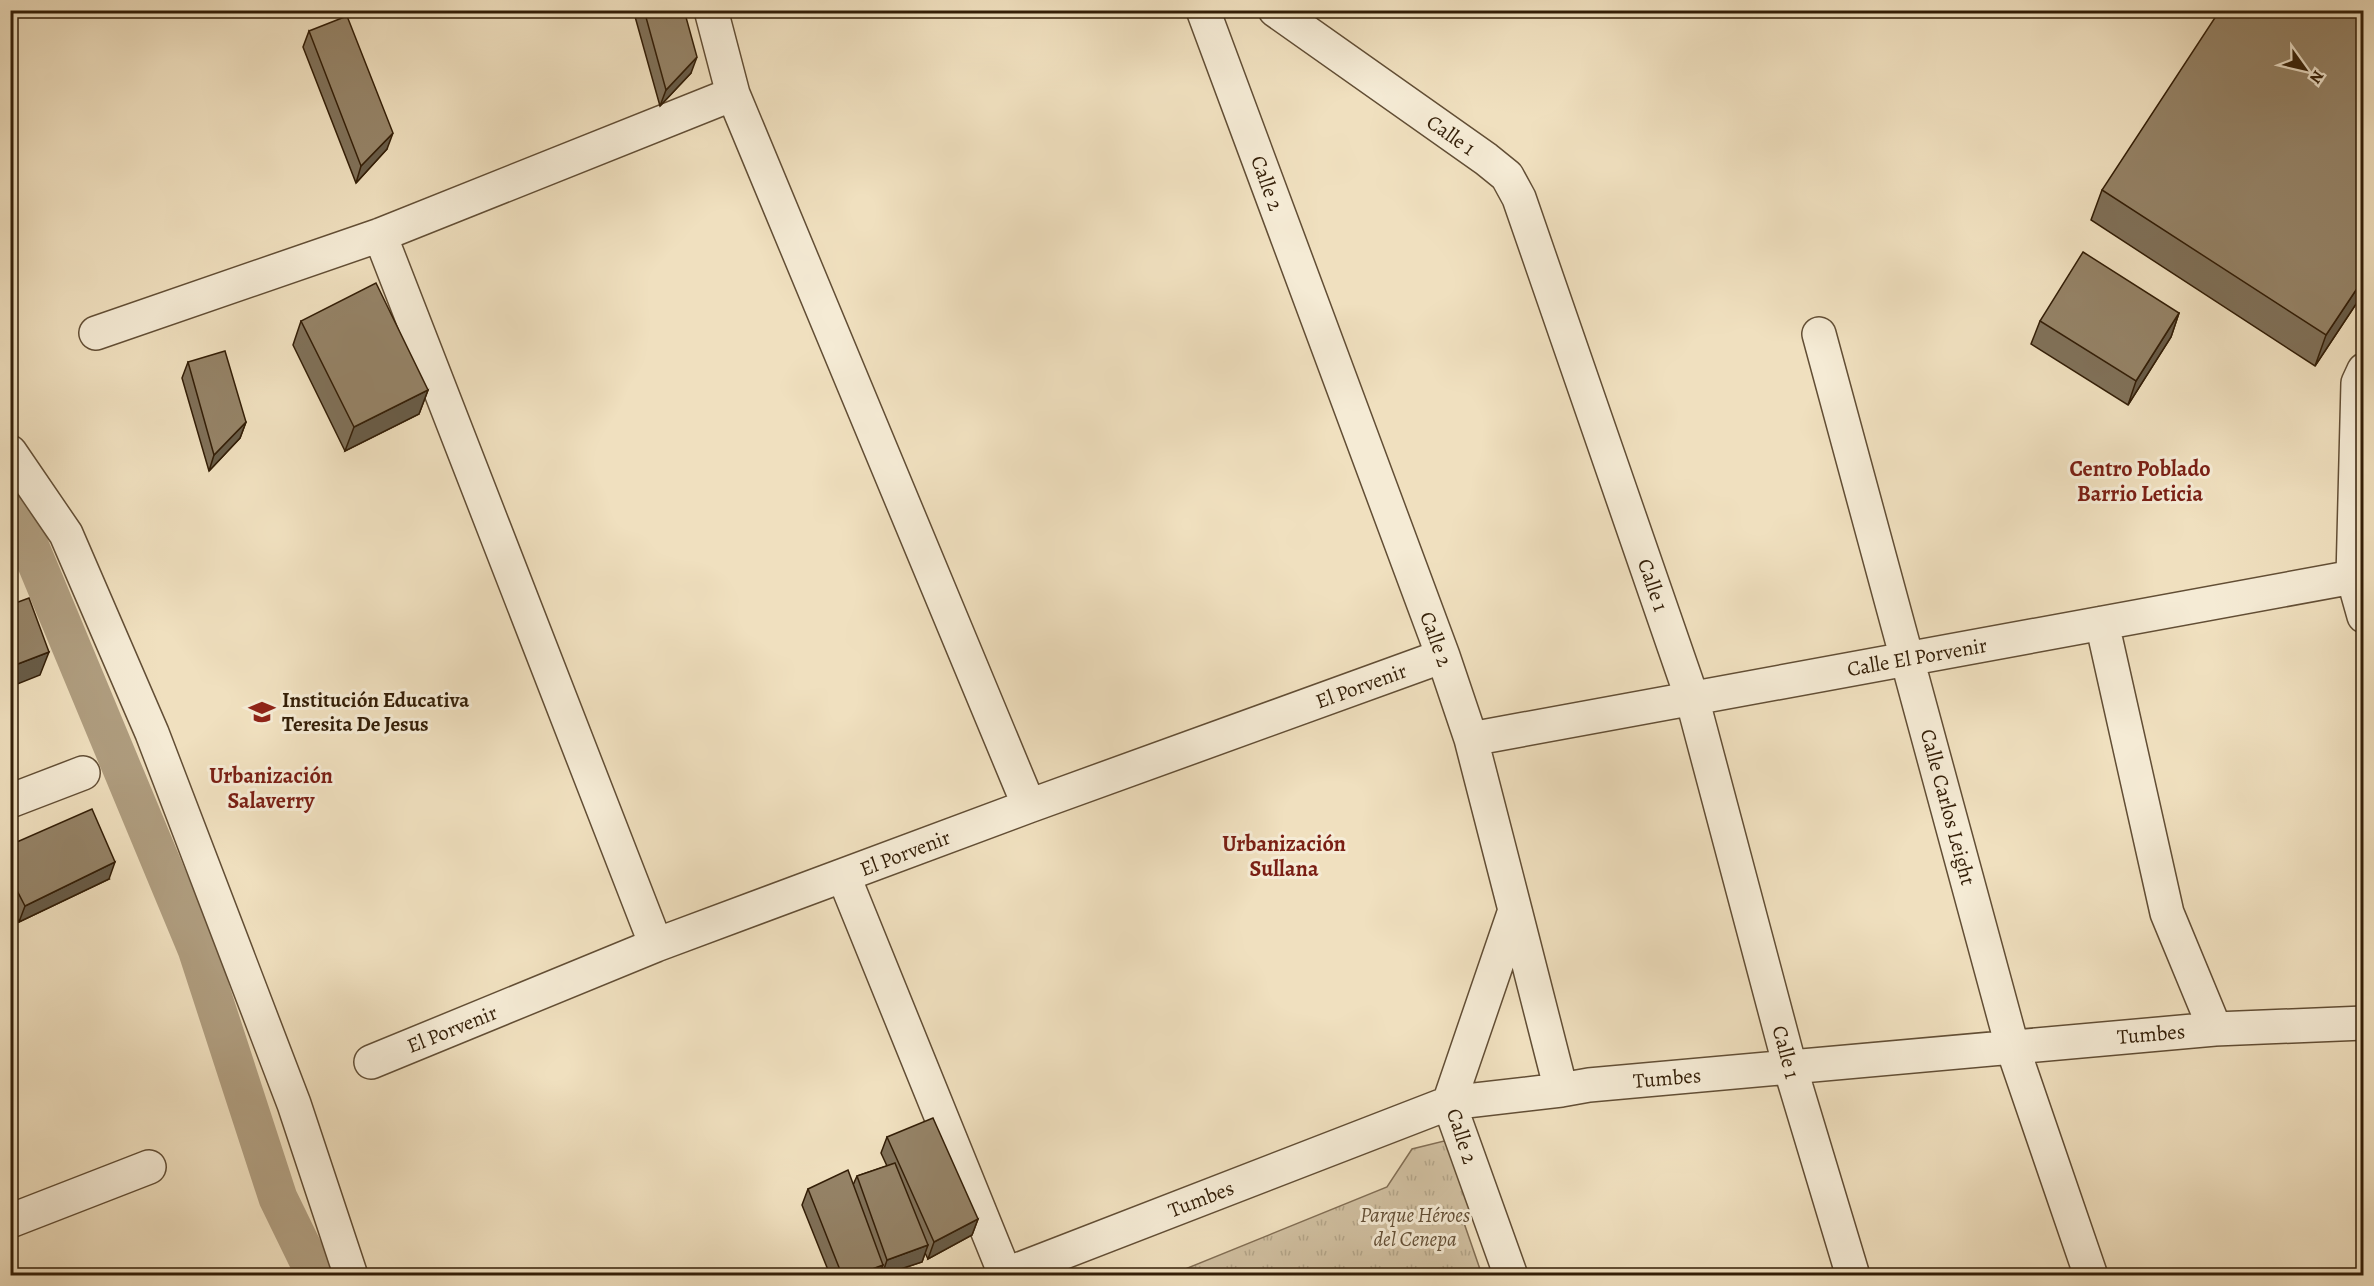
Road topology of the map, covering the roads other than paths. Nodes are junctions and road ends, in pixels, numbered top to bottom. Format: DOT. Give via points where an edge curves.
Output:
graph roads {
  1 [pos="711,10"];
  2 [pos="1203,10"];
  3 [pos="1275,10"];
  4 [pos="733,94"];
  5 [pos="380,235"];
  6 [pos="96,333"];
  7 [pos="1819,334"];
  8 [pos="2364,370"];
  9 [pos="10,452"];
  10 [pos="2358,576"];
  11 [pos="2364,616"];
  12 [pos="2102,623"];
  13 [pos="1443,656"];
  14 [pos="1908,658"];
  15 [pos="1692,698"];
  16 [pos="1471,739"];
  17 [pos="83,773"];
  18 [pos="10,801"];
  19 [pos="1029,806"];
  20 [pos="844,877"];
  21 [pos="1515,910"];
  22 [pos="656,945"];
  23 [pos="2364,1023"];
  24 [pos="2215,1029"];
  25 [pos="2012,1046"];
  26 [pos="371,1062"];
  27 [pos="1790,1067"];
  28 [pos="1561,1090"];
  29 [pos="1449,1103"];
  30 [pos="149,1167"];
  31 [pos="10,1221"];
  32 [pos="351,1275"];
  33 [pos="1004,1275"];
  34 [pos="1511,1275"];
  35 [pos="1853,1275"];
  36 [pos="2091,1275"];
  1 -- 4 [label="street"];
  2 -- 13 [label="street, Calle 2"];
  3 -- 15 [label="street, Calle 1" via="1507,177 1519,198"];
  4 -- 5 [label="street"];
  4 -- 19 [label="street"];
  5 -- 6 [label="street"];
  5 -- 22 [label="street"];
  7 -- 14 [label="street, Calle Carlos Leight"];
  8 -- 10 [label="street" via="2358,383"];
  9 -- 32 [label="street" via="66,534 152,733 294,1104"];
  10 -- 11 [label="street"];
  10 -- 12 [label="street, Calle El Porvenir"];
  12 -- 14 [label="street, Calle El Porvenir"];
  12 -- 24 [label="street" via="2167,913"];
  13 -- 16 [label="street, Calle 2"];
  13 -- 19 [label="street, El Porvenir"];
  14 -- 15 [label="street, Calle El Porvenir"];
  14 -- 25 [label="street, Calle Carlos Leight"];
  15 -- 16 [label="street, Calle El Porvenir"];
  15 -- 27 [label="street, Calle 1"];
  16 -- 21 [label="street, Calle 2"];
  17 -- 18 [label="street"];
  19 -- 20 [label="street, El Porvenir"];
  20 -- 22 [label="street, El Porvenir"];
  20 -- 33 [label="street"];
  21 -- 28 [label="street"];
  21 -- 29 [label="street, Calle 2"];
  22 -- 26 [label="street, El Porvenir"];
  23 -- 24 [label="street, Tumbes"];
  24 -- 25 [label="street, Tumbes"];
  25 -- 27 [label="street, Tumbes"];
  25 -- 36 [label="street, Calle Carlos Leight"];
  27 -- 28 [label="street, Tumbes"];
  27 -- 35 [label="street, Calle 1"];
  28 -- 29 [label="street, Tumbes"];
  29 -- 33 [label="street, Tumbes"];
  29 -- 34 [label="street, Calle 2"];
  30 -- 31 [label="street"];
}
